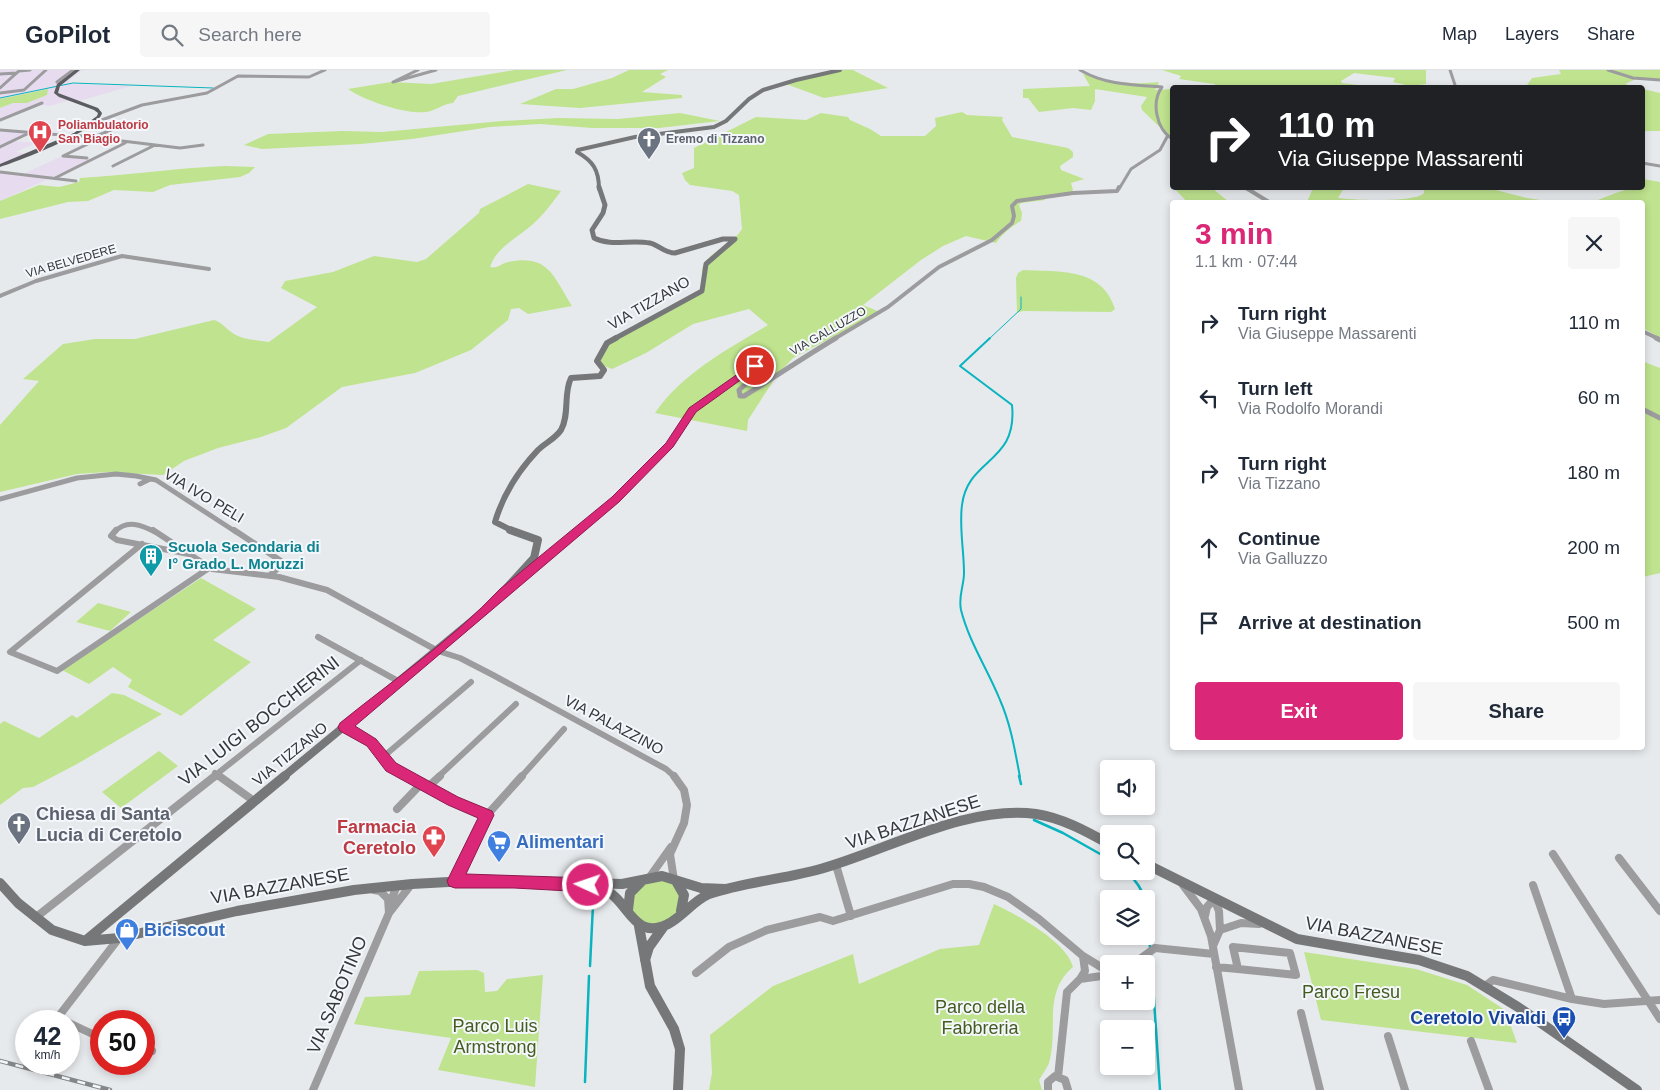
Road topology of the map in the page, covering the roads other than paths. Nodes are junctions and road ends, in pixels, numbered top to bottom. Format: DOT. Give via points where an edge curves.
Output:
graph roads {
  1 [pos="30,70"];
  2 [pos="46,70"];
  3 [pos="78,70"];
  4 [pos="82,70"];
  5 [pos="325,70"];
  6 [pos="418,70"];
  7 [pos="436,70"];
  8 [pos="840,70"];
  9 [pos="1080,70"];
  10 [pos="1450,70"];
  11 [pos="1608,70"];
  12 [pos="19,71"];
  13 [pos="72,72"];
  14 [pos="0,74"];
  15 [pos="1660,80"];
  16 [pos="1455,85"];
  17 [pos="0,88"];
  18 [pos="0,93"];
  19 [pos="42,103"];
  20 [pos="0,120"];
  21 [pos="91,124"];
  22 [pos="0,130"];
  23 [pos="127,130"];
  24 [pos="29,133"];
  25 [pos="70,134"];
  26 [pos="1167,137"];
  27 [pos="92,138"];
  28 [pos="1170,138"];
  29 [pos="98,139"];
  30 [pos="127,142"];
  31 [pos="156,145"];
  32 [pos="203,145"];
  33 [pos="0,147"];
  34 [pos="88,158"];
  35 [pos="1645,164"];
  36 [pos="0,166"];
  37 [pos="113,166"];
  38 [pos="1660,166"];
  39 [pos="0,172"];
  40 [pos="55,178"];
  41 [pos="76,182"];
  42 [pos="1249,190"];
  43 [pos="1266,200"];
  44 [pos="209,269"];
  45 [pos="0,296"];
  46 [pos="1645,332"];
  47 [pos="1660,340"];
  48 [pos="1645,410"];
  49 [pos="1660,418"];
  50 [pos="150,478"];
  51 [pos="140,484"];
  52 [pos="0,499"];
  53 [pos="142,544"];
  54 [pos="189,554"];
  55 [pos="210,568"];
  56 [pos="270,575"];
  57 [pos="504,592"];
  58 [pos="318,636"];
  59 [pos="438,651"];
  60 [pos="361,660"];
  61 [pos="398,681"];
  62 [pos="471,682"];
  63 [pos="516,704"];
  64 [pos="345,727"];
  65 [pos="564,729"];
  66 [pos="383,756"];
  67 [pos="215,773"];
  68 [pos="425,785"];
  69 [pos="254,801"];
  70 [pos="397,809"];
  71 [pos="487,815"];
  72 [pos="1100,839"];
  73 [pos="672,846"];
  74 [pos="1553,854"];
  75 [pos="1619,858"];
  76 [pos="836,865"];
  77 [pos="1155,869"];
  78 [pos="645,879"];
  79 [pos="674,880"];
  80 [pos="455,881"];
  81 [pos="1178,881"];
  82 [pos="0,883"];
  83 [pos="412,884"];
  84 [pos="397,885"];
  85 [pos="588,885"];
  86 [pos="1534,885"];
  87 [pos="367,889"];
  88 [pos="725,889"];
  89 [pos="1214,900"];
  90 [pos="389,910"];
  91 [pos="1660,911"];
  92 [pos="629,914"];
  93 [pos="679,915"];
  94 [pos="851,916"];
  95 [pos="1205,916"];
  96 [pos="35,918"];
  97 [pos="1263,924"];
  98 [pos="639,926"];
  99 [pos="664,926"];
  100 [pos="1220,930"];
  101 [pos="119,938"];
  102 [pos="85,940"];
  103 [pos="1213,950"];
  104 [pos="1145,955"];
  105 [pos="1083,956"];
  106 [pos="644,965"];
  107 [pos="1100,968"];
  108 [pos="1216,968"];
  109 [pos="1238,970"];
  110 [pos="696,973"];
  111 [pos="1100,976"];
  112 [pos="1080,979"];
  113 [pos="1485,986"];
  114 [pos="1572,999"];
  115 [pos="1660,1000"];
  116 [pos="1648,1001"];
  117 [pos="70,1010"];
  118 [pos="1301,1013"];
  119 [pos="1660,1020"];
  120 [pos="1388,1036"];
  121 [pos="1471,1041"];
  122 [pos="1058,1077"];
  123 [pos="313,1090"];
  124 [pos="678,1090"];
  125 [pos="1048,1090"];
  126 [pos="1068,1090"];
  127 [pos="1239,1090"];
  128 [pos="1320,1090"];
  129 [pos="1405,1090"];
  130 [pos="1489,1090"];
  131 [pos="1638,1090"];
  1 -- 12 [label="street"];
  2 -- 18 [label="street" via="24,90"];
  3 -- 13 [label="main road"];
  4 -- 13 [label="main road"];
  5 -- 21 [label="street" via="309,77 238,76 207,93 140,105"];
  6 -- 7 [label="street" via="393,82"];
  8 -- 57 [label="street, VIA TIZZANO" via="759,93 726,122 714,127 636,137 577,152 591,161 599,178 599,191 605,205 591,232 597,240 612,244 651,243 663,251 674,253 726,238 735,239 704,265 699,293 607,343 597,361 604,370 600,376 571,378 566,418 561,430 539,449 517,478 496,518 495,522 504,530 532,535 538,540 534,558"];
  9 -- 26 [label="street" via="1119,84 1162,87 1156,96 1155,109"];
  10 -- 16 [label="street"];
  11 -- 15 [label="street" via="1633,78"];
  12 -- 14 [label="street"];
  12 -- 17 [label="street"];
  13 -- 21 [label="main road" via="57,84 55,91 59,96 98,110 99,117"];
  19 -- 20 [label="street"];
  21 -- 25 [label="main road"];
  22 -- 24 [label="street"];
  23 -- 27 [label="street" via="116,128"];
  24 -- 25 [label="street"];
  24 -- 33 [label="street"];
  25 -- 27 [label="street"];
  25 -- 36 [label="main road"];
  26 -- 28 [label="street"];
  26 -- 57 [label="street, VIA GALLUZZO" via="1160,150 1131,169 1117,191 1017,201 1012,206 1012,223 1003,232 939,267 888,307 744,396 740,396 739,390 766,366 764,363 722,388 692,410 669,445 615,500"];
  27 -- 29 [label="street"];
  29 -- 30 [label="street"];
  29 -- 34 [label="street" via="63,156"];
  30 -- 31 [label="street"];
  30 -- 40 [label="street"];
  31 -- 32 [label="street" via="180,148"];
  31 -- 37 [label="street"];
  35 -- 38 [label="street"];
  39 -- 40 [label="street"];
  40 -- 41 [label="street"];
  42 -- 43 [label="street"];
  44 -- 45 [label="street, VIA BELVEDERE" via="122,256 36,281"];
  46 -- 47 [label="street"];
  48 -- 49 [label="street"];
  50 -- 51 [label="street"];
  50 -- 52 [label="street, VIA IVO PELI" via="78,476"];
  50 -- 56 [label="street, VIA IVO PELI" via="281,560 281,566"];
  53 -- 54 [label="street"];
  53 -- 54 [label="street" via="116,540 111,536 125,525 136,524 154,530"];
  53 -- 55 [label="street" via="10,652 58,670"];
  54 -- 55 [label="street"];
  55 -- 56 [label="street, VIA PALAZZINO"];
  56 -- 59 [label="street, VIA PALAZZINO" via="327,590"];
  57 -- 59 [label="street, VIA TIZZANO"];
  58 -- 60 [label="street"];
  59 -- 61 [label="street, VIA TIZZANO"];
  59 -- 73 [label="street, VIA PALAZZINO" via="460,658 666,768 686,791 688,802 686,818"];
  60 -- 61 [label="street"];
  60 -- 67 [label="street, VIA LUIGI BOCCHERINI"];
  61 -- 64 [label="street, VIA TIZZANO"];
  62 -- 66 [label="street"];
  63 -- 68 [label="street"];
  64 -- 66 [label="street" via="372,742"];
  64 -- 69 [label="street, VIA TIZZANO"];
  65 -- 71 [label="street"];
  66 -- 68 [label="street" via="391,767"];
  67 -- 69 [label="street"];
  67 -- 96 [label="street, VIA LUIGI BOCCHERINI"];
  68 -- 70 [label="street"];
  68 -- 71 [label="street"];
  69 -- 102 [label="street, VIA TIZZANO"];
  71 -- 80 [label="street"];
  72 -- 76 [label="street, VIA BAZZANESE" via="1068,823 1044,816 1006,813 978,818"];
  73 -- 78 [label="street"];
  73 -- 79 [label="street, VIA PALAZZINO" via="669,858"];
  74 -- 116 [label="street"];
  75 -- 91 [label="street"];
  76 -- 88 [label="street, VIA BAZZANESE"];
  76 -- 94 [label="street"];
  77 -- 81 [label="street, VIA BAZZANESE"];
  78 -- 79 [label="street, VIA BAZZANESE" via="662,876"];
  78 -- 85 [label="street, VIA BAZZANESE" via="622,884"];
  78 -- 92 [label="street" via="633,888 628,898"];
  79 -- 88 [label="street, VIA BAZZANESE" via="701,888"];
  79 -- 93 [label="street" via="684,893"];
  80 -- 83 [label="street, VIA BAZZANESE"];
  80 -- 85 [label="street, VIA BAZZANESE"];
  81 -- 89 [label="street, VIA BAZZANESE"];
  81 -- 95 [label="street"];
  82 -- 96 [label="street, VIA BAZZANESE"];
  83 -- 84 [label="street, VIA BAZZANESE"];
  83 -- 90 [label="street"];
  84 -- 87 [label="street, VIA BAZZANESE"];
  84 -- 90 [label="street"];
  85 -- 92 [label="street, VIA BAZZANESE" via="610,892"];
  86 -- 114 [label="street"];
  87 -- 90 [label="street" via="385,895"];
  87 -- 101 [label="street, VIA BAZZANESE" via="237,911"];
  88 -- 93 [label="street, VIA BAZZANESE" via="699,898"];
  89 -- 95 [label="street" via="1207,906"];
  89 -- 97 [label="street, VIA BAZZANESE"];
  89 -- 100 [label="street" via="1219,911"];
  90 -- 123 [label="street, VIA SABOTINO"];
  92 -- 98 [label="street, VIA BAZZANESE"];
  93 -- 99 [label="street, VIA BAZZANESE"];
  94 -- 105 [label="street" via="953,884 984,887 1008,897"];
  94 -- 110 [label="street" via="833,921 820,917 767,930 729,947"];
  95 -- 103 [label="street"];
  96 -- 102 [label="street, VIA BAZZANESE" via="52,930"];
  97 -- 100 [label="street" via="1241,923"];
  97 -- 113 [label="street, VIA BAZZANESE" via="1319,945 1438,965"];
  98 -- 99 [label="street"];
  98 -- 106 [label="street"];
  99 -- 106 [label="street, VIA BAZZANESE" via="650,946"];
  100 -- 103 [label="street"];
  101 -- 102 [label="street, VIA BAZZANESE"];
  101 -- 117 [label="street"];
  103 -- 104 [label="street" via="1155,948"];
  103 -- 108 [label="street"];
  105 -- 107 [label="street"];
  105 -- 112 [label="street" via="1085,970"];
  106 -- 124 [label="street" via="650,986 674,1029 680,1049"];
  108 -- 109 [label="street"];
  108 -- 127 [label="street"];
  109 -- 109 [label="street" via="1248,970 1296,975 1290,953 1233,947"];
  111 -- 112 [label="street"];
  112 -- 122 [label="street" via="1067,992"];
  113 -- 114 [label="street" via="1493,980"];
  113 -- 131 [label="street, VIA BAZZANESE"];
  114 -- 116 [label="street" via="1604,1004"];
  115 -- 116 [label="street"];
  116 -- 119 [label="street"];
  118 -- 128 [label="street"];
  120 -- 129 [label="street"];
  121 -- 130 [label="street"];
  122 -- 125 [label="street" via="1050,1079"];
  122 -- 126 [label="street" via="1065,1080"];
}
